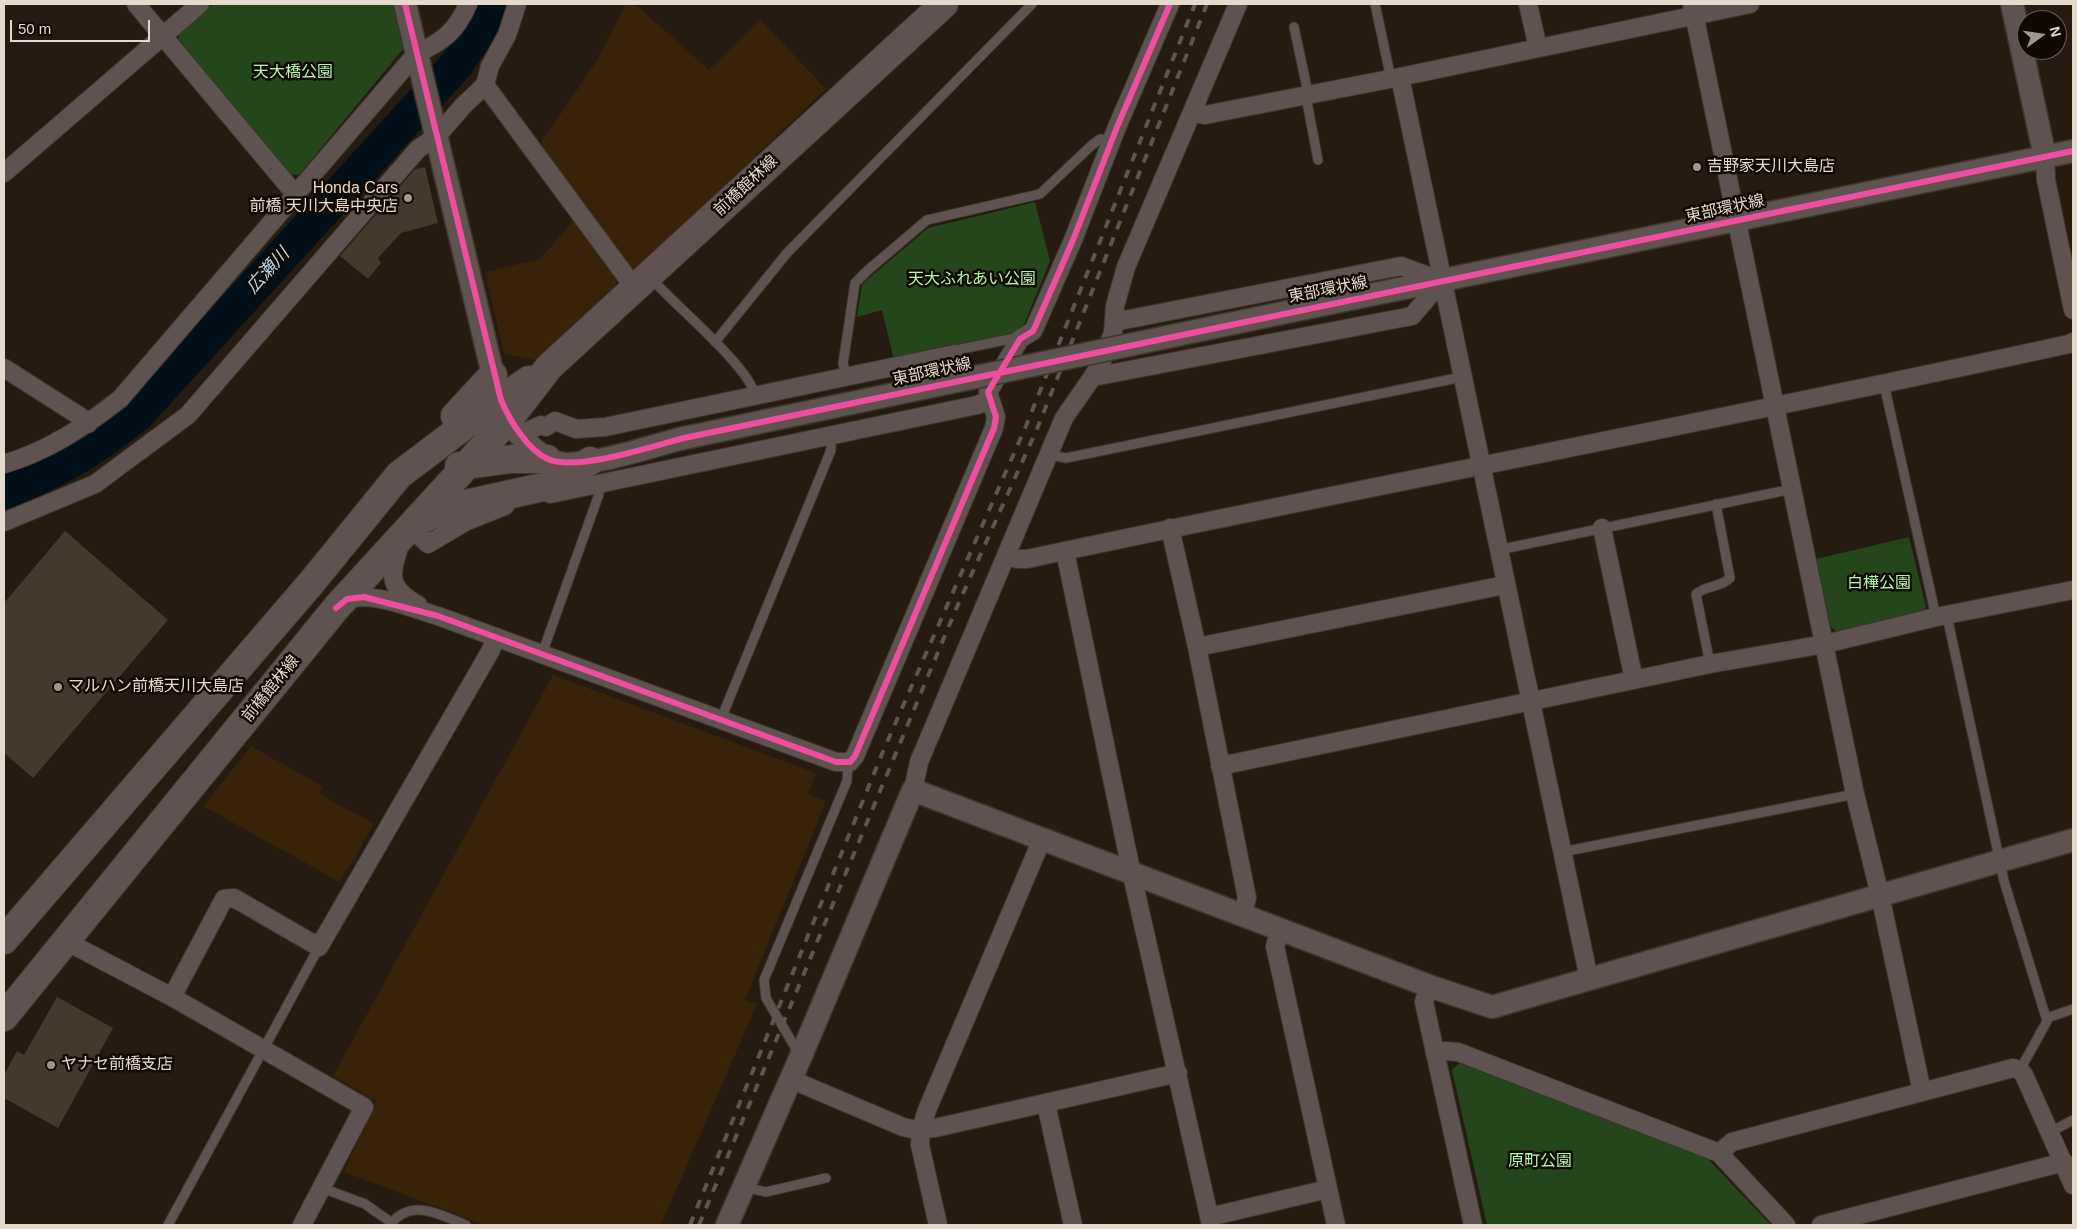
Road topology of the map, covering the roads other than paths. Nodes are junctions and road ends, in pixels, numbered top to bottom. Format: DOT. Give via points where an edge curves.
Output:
graph roads {
  1 [pos="136,4"];
  2 [pos="200,4"];
  3 [pos="405,4"];
  4 [pos="468,4"];
  5 [pos="517,4"];
  6 [pos="944,4"];
  7 [pos="1032,4"];
  8 [pos="1170,4"];
  9 [pos="1238,4"];
  10 [pos="1375,4"];
  11 [pos="1528,4"];
  12 [pos="1750,4"];
  13 [pos="2012,4"];
  14 [pos="1693,10"];
  15 [pos="1294,26"];
  16 [pos="161,35"];
  17 [pos="1538,48"];
  18 [pos="419,63"];
  19 [pos="1396,78"];
  20 [pos="485,86"];
  21 [pos="1306,95"];
  22 [pos="1193,112"];
  23 [pos="434,129"];
  24 [pos="1112,140"];
  25 [pos="2073,151"];
  26 [pos="2045,157"];
  27 [pos="1318,160"];
  28 [pos="4,173"];
  29 [pos="296,195"];
  30 [pos="1736,221"];
  31 [pos="642,281"];
  32 [pos="1442,281"];
  33 [pos="2073,310"];
  34 [pos="1114,322"];
  35 [pos="1020,339"];
  36 [pos="716,342"];
  37 [pos="2073,342"];
  38 [pos="955,354"];
  39 [pos="4,368"];
  40 [pos="847,376"];
  41 [pos="1093,377"];
  42 [pos="1462,377"];
  43 [pos="1884,384"];
  44 [pos="755,395"];
  45 [pos="990,400"];
  46 [pos="506,407"];
  47 [pos="1774,407"];
  48 [pos="88,424"];
  49 [pos="832,435"];
  50 [pos="1049,455"];
  51 [pos="547,459"];
  52 [pos="4,464"];
  53 [pos="466,465"];
  54 [pos="1481,466"];
  55 [pos="594,472"];
  56 [pos="1792,489"];
  57 [pos="1716,504"];
  58 [pos="4,522"];
  59 [pos="1170,528"];
  60 [pos="1602,528"];
  61 [pos="409,530"];
  62 [pos="1498,550"];
  63 [pos="1065,551"];
  64 [pos="1007,556"];
  65 [pos="312,582"];
  66 [pos="1505,585"];
  67 [pos="2073,590"];
  68 [pos="336,608"];
  69 [pos="438,616"];
  70 [pos="1941,616"];
  71 [pos="494,638"];
  72 [pos="1825,644"];
  73 [pos="1197,647"];
  74 [pos="542,654"];
  75 [pos="1710,664"];
  76 [pos="1634,680"];
  77 [pos="1530,702"];
  78 [pos="721,719"];
  79 [pos="848,762"];
  80 [pos="1220,766"];
  81 [pos="913,790"];
  82 [pos="1855,794"];
  83 [pos="1042,839"];
  84 [pos="2073,840"];
  85 [pos="1562,852"];
  86 [pos="1999,862"];
  87 [pos="1132,875"];
  88 [pos="1880,895"];
  89 [pos="1242,916"];
  90 [pos="1280,930"];
  91 [pos="66,939"];
  92 [pos="4,940"];
  93 [pos="319,946"];
  94 [pos="1589,979"];
  95 [pos="1428,986"];
  96 [pos="172,997"];
  97 [pos="2073,1010"];
  98 [pos="4,1017"];
  99 [pos="2047,1018"];
  100 [pos="263,1050"];
  101 [pos="1435,1054"];
  102 [pos="801,1056"];
  103 [pos="2020,1070"];
  104 [pos="1178,1074"];
  105 [pos="790,1079"];
  106 [pos="1922,1092"];
  107 [pos="1046,1104"];
  108 [pos="2073,1120"];
  109 [pos="920,1129"];
  110 [pos="2050,1132"];
  111 [pos="1719,1153"];
  112 [pos="2064,1162"];
  113 [pos="826,1178"];
  114 [pos="2073,1184"];
  115 [pos="744,1187"];
  116 [pos="322,1188"];
  117 [pos="1328,1190"];
  118 [pos="1210,1221"];
  119 [pos="391,1224"];
  120 [pos="168,1225"];
  121 [pos="302,1225"];
  122 [pos="466,1225"];
  123 [pos="727,1225"];
  124 [pos="938,1225"];
  125 [pos="1073,1225"];
  126 [pos="1336,1225"];
  127 [pos="1473,1225"];
  128 [pos="1786,1225"];
  129 [pos="1821,1225"];
  1 -- 16 [label="street"];
  2 -- 16 [label="street"];
  3 -- 18 [label="street"];
  4 -- 18 [label="street" via="459,22"];
  5 -- 20 [label="street" via="507,35 490,66"];
  6 -- 31 [label="main road, 前橋館林線"];
  7 -- 36 [label="lane" via="787,254"];
  8 -- 24 [label="street"];
  9 -- 22 [label="street"];
  10 -- 19 [label="lane"];
  11 -- 17 [label="street"];
  12 -- 14 [label="street"];
  13 -- 26 [label="street"];
  14 -- 17 [label="street"];
  14 -- 30 [label="street"];
  15 -- 21 [label="lane"];
  16 -- 28 [label="street"];
  16 -- 29 [label="street"];
  17 -- 19 [label="street"];
  18 -- 23 [label="street"];
  18 -- 29 [label="street"];
  19 -- 21 [label="street"];
  19 -- 32 [label="street"];
  20 -- 23 [label="street"];
  20 -- 31 [label="street"];
  21 -- 22 [label="street" via="1210,114"];
  21 -- 27 [label="lane"];
  22 -- 34 [label="street" via="1126,267"];
  23 -- 46 [label="street"];
  23 -- 58 [label="street" via="188,415 95,484"];
  24 -- 35 [label="street" via="1035,327"];
  24 -- 40 [label="lane" via="1105,138 1096,142 1035,196 926,220 867,271 855,283 843,364"];
  25 -- 26 [label="street, 東部環状線"];
  26 -- 30 [label="street, 東部環状線"];
  26 -- 33 [label="street" via="2046,180"];
  29 -- 48 [label="street" via="138,380"];
  30 -- 32 [label="street, 東部環状線"];
  30 -- 47 [label="street"];
  31 -- 36 [label="lane"];
  31 -- 46 [label="main road, 前橋館林線"];
  32 -- 34 [label="street" via="1401,266"];
  32 -- 41 [label="street" via="1412,316"];
  32 -- 42 [label="street"];
  32 -- 55 [label="street, 東部環状線, bridge" via="684,438"];
  34 -- 41 [label="street" via="1113,333"];
  35 -- 38 [label="lane" via="961,349"];
  35 -- 45 [label="street" via="988,392"];
  36 -- 44 [label="lane" via="751,382"];
  37 -- 43 [label="street"];
  38 -- 40 [label="street"];
  39 -- 48 [label="street"];
  40 -- 44 [label="street"];
  41 -- 50 [label="street" via="1070,408"];
  42 -- 50 [label="lane" via="1066,458"];
  42 -- 54 [label="street"];
  43 -- 47 [label="street"];
  43 -- 70 [label="lane"];
  44 -- 46 [label="street" via="590,429 568,427 554,421 546,427"];
  45 -- 49 [label="street"];
  45 -- 79 [label="street" via="996,417 994,428 856,756"];
  46 -- 51 [label="street"];
  46 -- 53 [label="main road, 前橋館林線"];
  46 -- 65 [label="main road, 前橋館林線" via="399,475"];
  47 -- 54 [label="street"];
  47 -- 56 [label="street"];
  48 -- 52 [label="street" via="44,449"];
  49 -- 55 [label="street"];
  49 -- 78 [label="lane" via="831,450"];
  50 -- 64 [label="street"];
  51 -- 53 [label="main road" via="511,459"];
  51 -- 55 [label="street, 東部環状線"];
  53 -- 61 [label="main road, 前橋館林線"];
  53 -- 65 [label="main road" via="438,470 410,483"];
  54 -- 59 [label="street"];
  54 -- 62 [label="street"];
  55 -- 61 [label="main road" via="556,484 444,509"];
  55 -- 74 [label="lane" via="599,494"];
  56 -- 57 [label="lane"];
  56 -- 72 [label="street"];
  57 -- 60 [label="lane"];
  57 -- 75 [label="lane" via="1730,578 1723,585 1696,594"];
  59 -- 63 [label="street"];
  59 -- 73 [label="street"];
  60 -- 62 [label="lane"];
  60 -- 76 [label="street"];
  61 -- 68 [label="main road, 前橋館林線"];
  61 -- 69 [label="street" via="393,565 395,586 404,596"];
  62 -- 66 [label="street"];
  63 -- 64 [label="street" via="1027,559"];
  63 -- 87 [label="street"];
  64 -- 81 [label="street" via="919,762"];
  65 -- 92 [label="main road, 前橋館林線"];
  66 -- 73 [label="street"];
  66 -- 77 [label="street"];
  67 -- 70 [label="street"];
  68 -- 69 [label="street" via="347,599 364,597"];
  68 -- 91 [label="main road, 前橋館林線"];
  69 -- 71 [label="street"];
  70 -- 72 [label="street"];
  70 -- 86 [label="lane"];
  71 -- 74 [label="street"];
  71 -- 93 [label="street" via="491,650"];
  72 -- 75 [label="street"];
  72 -- 82 [label="street"];
  73 -- 80 [label="street"];
  74 -- 78 [label="street"];
  75 -- 76 [label="street"];
  76 -- 77 [label="street"];
  77 -- 80 [label="street"];
  77 -- 85 [label="street"];
  78 -- 79 [label="street" via="836,762"];
  79 -- 102 [label="lane" via="848,781 764,980 764,992 770,1005"];
  80 -- 89 [label="street" via="1247,898"];
  81 -- 83 [label="street"];
  81 -- 102 [label="street"];
  82 -- 85 [label="lane"];
  82 -- 88 [label="street"];
  83 -- 87 [label="street"];
  83 -- 109 [label="street"];
  84 -- 86 [label="street"];
  85 -- 94 [label="street"];
  86 -- 88 [label="street"];
  86 -- 99 [label="lane"];
  87 -- 89 [label="street"];
  87 -- 104 [label="street"];
  88 -- 94 [label="street"];
  88 -- 106 [label="street"];
  89 -- 90 [label="street"];
  90 -- 95 [label="street"];
  90 -- 117 [label="street" via="1274,946"];
  91 -- 96 [label="street" via="77,948"];
  91 -- 98 [label="main road, 前橋館林線"];
  93 -- 96 [label="street" via="234,898 224,899"];
  93 -- 100 [label="lane"];
  94 -- 95 [label="street" via="1492,1007"];
  95 -- 101 [label="street" via="1424,1002"];
  96 -- 100 [label="street"];
  97 -- 99 [label="lane"];
  99 -- 103 [label="lane"];
  100 -- 116 [label="street" via="364,1107"];
  100 -- 120 [label="lane"];
  101 -- 111 [label="street" via="1458,1052"];
  101 -- 127 [label="street"];
  102 -- 105 [label="street"];
  103 -- 106 [label="street" via="2013,1068"];
  103 -- 110 [label="street"];
  104 -- 107 [label="street"];
  104 -- 118 [label="street"];
  105 -- 109 [label="street" via="903,1127"];
  105 -- 115 [label="street"];
  106 -- 111 [label="street" via="1732,1142"];
  107 -- 109 [label="street"];
  107 -- 125 [label="street"];
  108 -- 110 [label="lane"];
  109 -- 124 [label="street" via="920,1145"];
  110 -- 112 [label="street"];
  111 -- 128 [label="street"];
  112 -- 114 [label="street"];
  112 -- 129 [label="street"];
  113 -- 115 [label="lane" via="766,1192"];
  115 -- 123 [label="street"];
  116 -- 119 [label="lane" via="364,1204"];
  116 -- 121 [label="street"];
  117 -- 118 [label="street"];
  117 -- 126 [label="street"];
  119 -- 122 [label="lane" via="408,1211 424,1209"];
}
